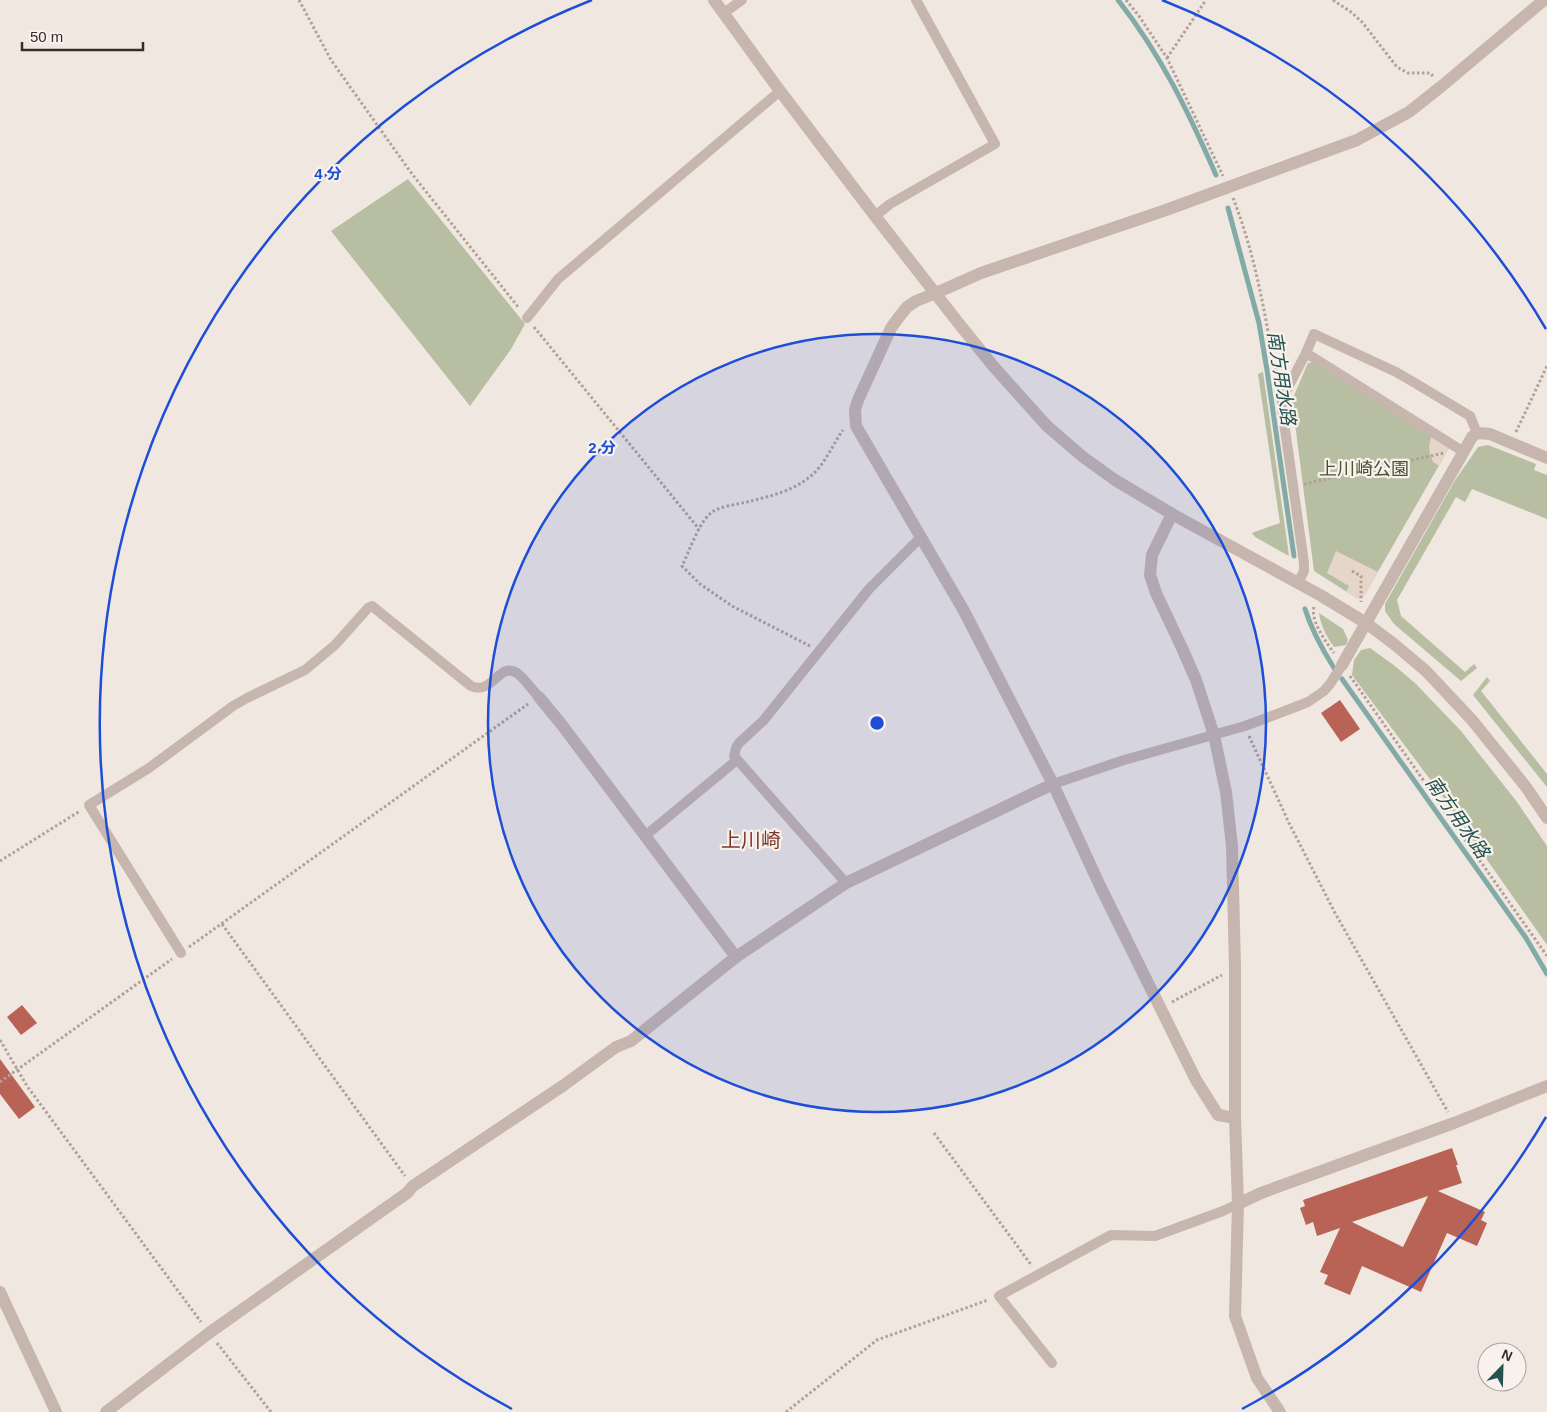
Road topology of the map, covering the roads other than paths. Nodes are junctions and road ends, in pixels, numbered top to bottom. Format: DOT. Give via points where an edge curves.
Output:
graph roads {
  1 [pos="714,0"];
  2 [pos="742,0"];
  3 [pos="916,0"];
  4 [pos="1544,0"];
  5 [pos="724,13"];
  6 [pos="780,91"];
  7 [pos="875,216"];
  8 [pos="936,293"];
  9 [pos="527,318"];
  10 [pos="1306,353"];
  11 [pos="1477,433"];
  12 [pos="1464,452"];
  13 [pos="1547,458"];
  14 [pos="1172,514"];
  15 [pos="921,536"];
  16 [pos="1298,583"];
  17 [pos="1366,622"];
  18 [pos="1342,665"];
  19 [pos="539,697"];
  20 [pos="1214,735"];
  21 [pos="737,760"];
  22 [pos="1053,784"];
  23 [pos="1547,818"];
  24 [pos="646,836"];
  25 [pos="846,883"];
  26 [pos="181,953"];
  27 [pos="736,957"];
  28 [pos="1547,1086"];
  29 [pos="1234,1118"];
  30 [pos="1238,1204"];
  31 [pos="0,1292"];
  32 [pos="1052,1362"];
  33 [pos="56,1412"];
  34 [pos="106,1412"];
  35 [pos="1280,1412"];
  1 -- 5 [label="street"];
  2 -- 5 [label="lane"];
  3 -- 7 [label="lane" via="995,144 890,204"];
  4 -- 8 [label="street" via="1408,112 1357,140 981,273"];
  5 -- 6 [label="street"];
  6 -- 7 [label="street"];
  6 -- 9 [label="lane" via="558,279"];
  7 -- 8 [label="street"];
  8 -- 14 [label="street" via="994,367 1047,426 1098,469"];
  8 -- 15 [label="street" via="922,297 908,307 891,328 855,410 859,432"];
  10 -- 11 [label="lane" via="1314,334 1396,372 1470,416"];
  10 -- 12 [label="lane"];
  10 -- 16 [label="lane" via="1282,399 1304,562"];
  11 -- 12 [label="street"];
  11 -- 13 [label="street" via="1490,434"];
  12 -- 17 [label="street"];
  14 -- 16 [label="street"];
  14 -- 20 [label="street" via="1152,555 1150,575 1196,680"];
  15 -- 21 [label="lane" via="869,588 763,721 736,748 734,756"];
  15 -- 22 [label="street" via="964,611"];
  16 -- 17 [label="street"];
  17 -- 18 [label="street"];
  17 -- 23 [label="street" via="1426,671 1454,699"];
  18 -- 20 [label="lane" via="1318,696 1290,710"];
  19 -- 24 [label="street"];
  19 -- 26 [label="lane" via="518,674 511,671 504,672 483,688 471,686 372,606 335,645 305,670 233,706 150,768 89,805"];
  20 -- 22 [label="lane"];
  20 -- 29 [label="street" via="1226,792 1232,846"];
  21 -- 24 [label="lane"];
  21 -- 25 [label="lane"];
  22 -- 25 [label="street"];
  22 -- 29 [label="street" via="1196,1080 1214,1111"];
  24 -- 27 [label="street"];
  25 -- 27 [label="street"];
  27 -- 34 [label="street" via="631,1041 616,1047 413,1186 209,1333"];
  28 -- 30 [label="street"];
  29 -- 30 [label="street"];
  30 -- 32 [label="lane" via="1155,1236 1111,1235 999,1296"];
  30 -- 35 [label="street" via="1235,1316 1257,1378"];
  31 -- 33 [label="street"];
}
